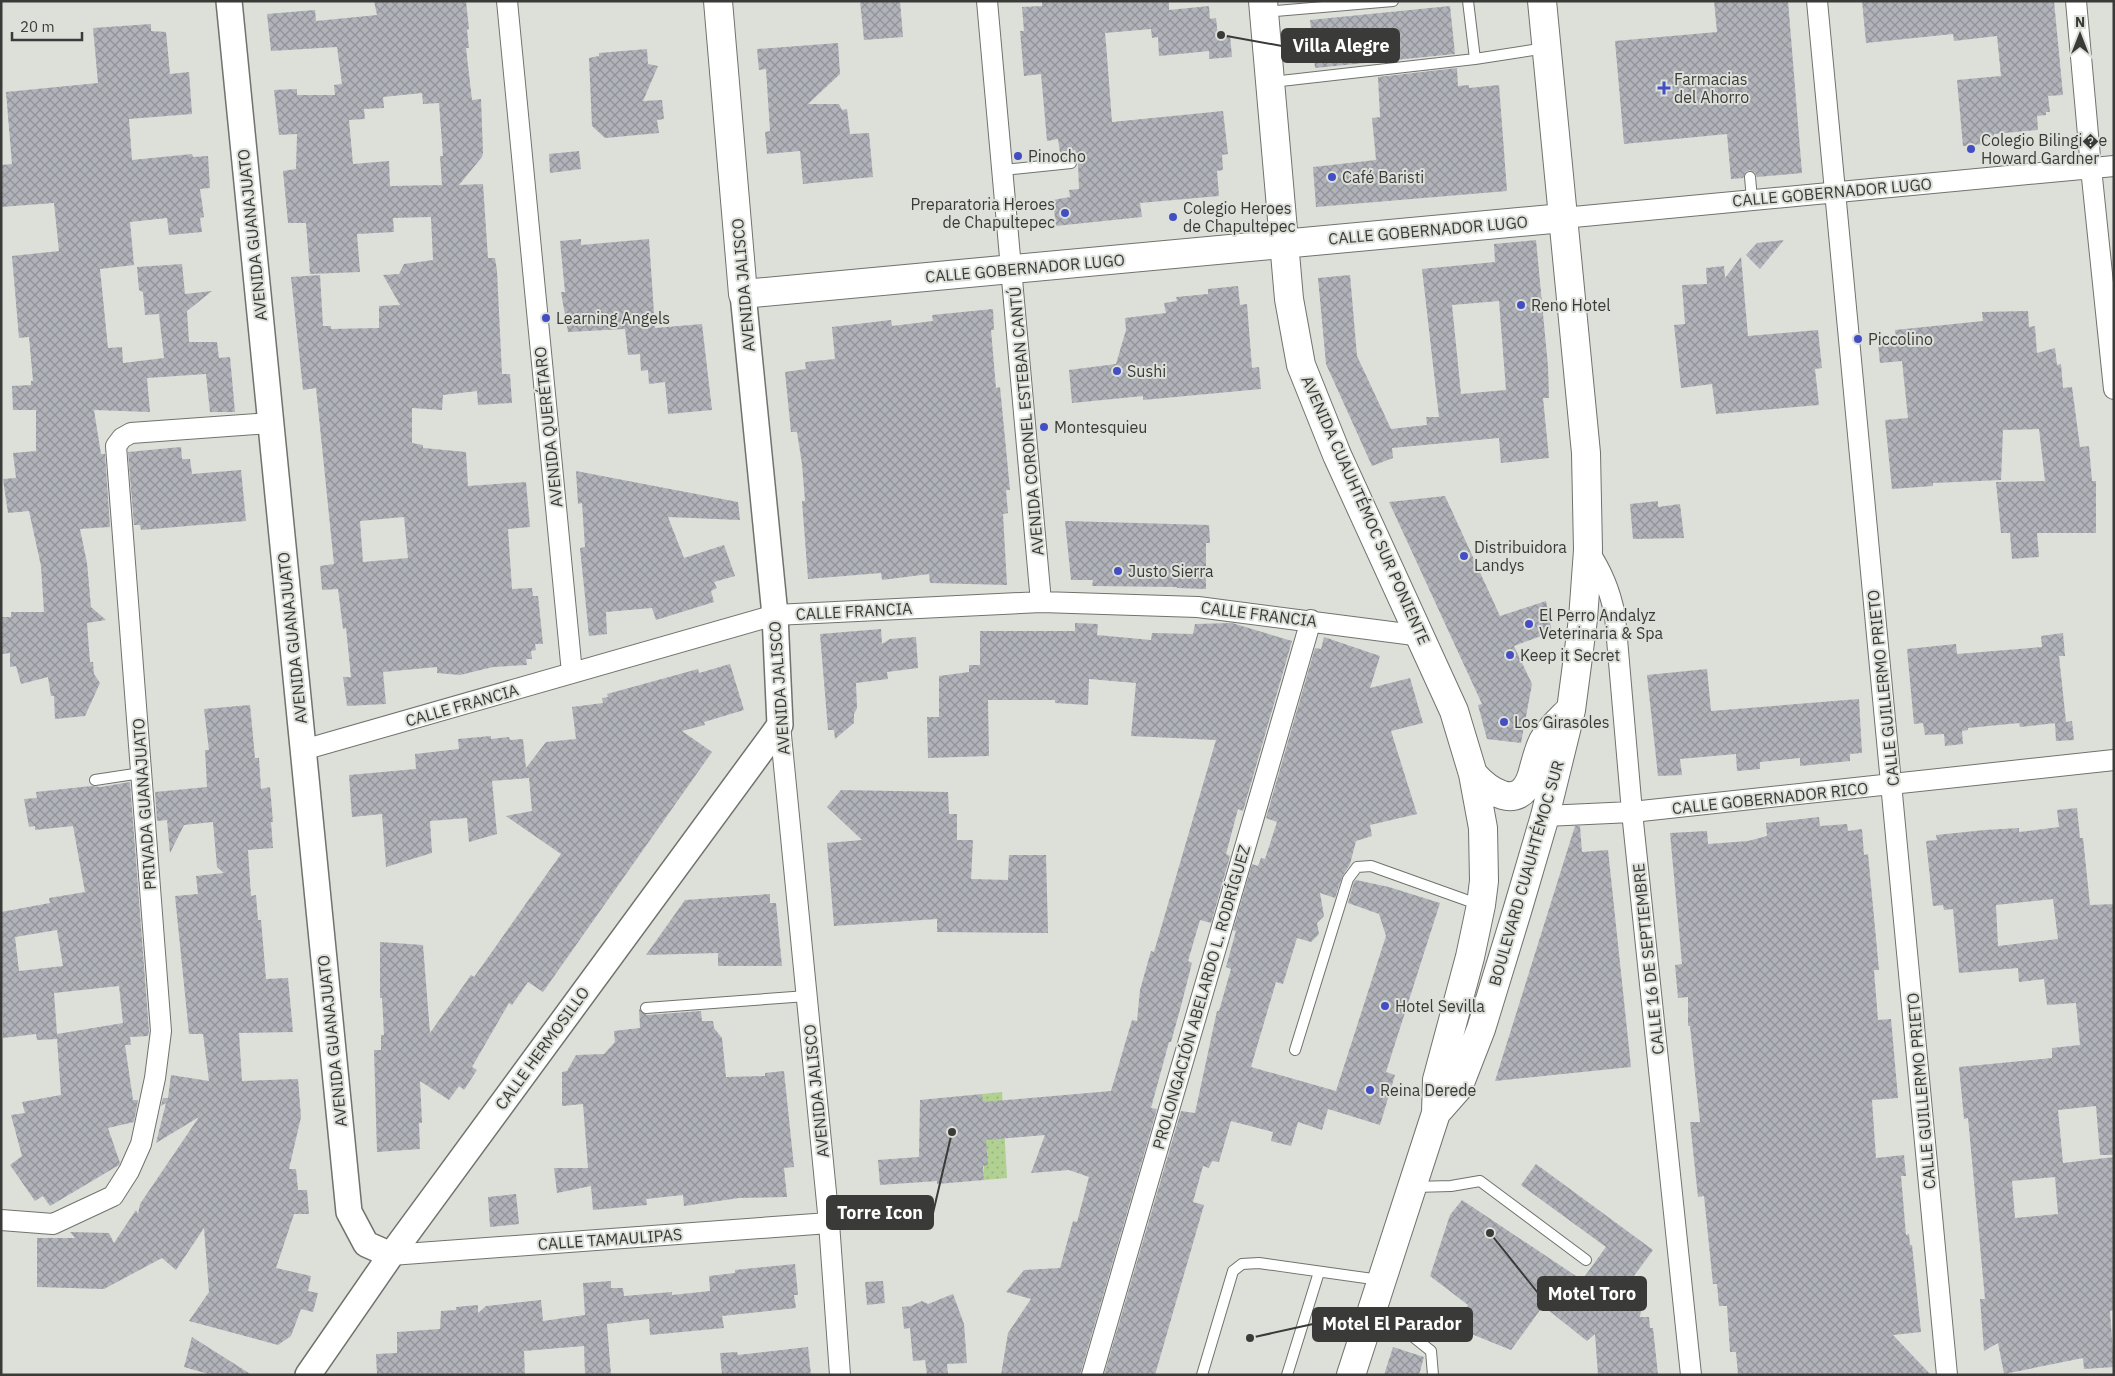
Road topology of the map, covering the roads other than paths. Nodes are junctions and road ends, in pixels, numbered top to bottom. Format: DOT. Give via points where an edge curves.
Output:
graph roads {
  1 [pos="229,1"];
  2 [pos="507,1"];
  3 [pos="718,1"];
  4 [pos="987,1"];
  5 [pos="1393,1"];
  6 [pos="1468,1"];
  7 [pos="1542,1"];
  8 [pos="1817,1"];
  9 [pos="2076,1"];
  10 [pos="1263,7"];
  11 [pos="1547,48"];
  12 [pos="1476,59"];
  13 [pos="1272,82"];
  14 [pos="1070,164"];
  15 [pos="2114,166"];
  16 [pos="2090,168"];
  17 [pos="1003,170"];
  18 [pos="1750,177"];
  19 [pos="1835,192"];
  20 [pos="1752,200"];
  21 [pos="1563,218"];
  22 [pos="1284,244"];
  23 [pos="1012,269"];
  24 [pos="743,294"];
  25 [pos="2114,389"];
  26 [pos="270,423"];
  27 [pos="1588,550"];
  28 [pos="1041,602"];
  29 [pos="775,615"];
  30 [pos="1311,620"];
  31 [pos="1422,636"];
  32 [pos="572,673"];
  33 [pos="1570,710"];
  34 [pos="780,725"];
  35 [pos="303,750"];
  36 [pos="2114,760"];
  37 [pos="141,773"];
  38 [pos="1473,774"];
  39 [pos="95,780"];
  40 [pos="1892,785"];
  41 [pos="1632,812"];
  42 [pos="1545,816"];
  43 [pos="1481,905"];
  44 [pos="807,996"];
  45 [pos="646,1008"];
  46 [pos="1295,1050"];
  47 [pos="1436,1114"];
  48 [pos="1412,1187"];
  49 [pos="1,1220"];
  50 [pos="829,1223"];
  51 [pos="391,1255"];
  52 [pos="1586,1260"];
  53 [pos="1319,1272"];
  54 [pos="1377,1293"];
  55 [pos="308,1375"];
  56 [pos="840,1375"];
  57 [pos="1092,1375"];
  58 [pos="1202,1375"];
  59 [pos="1287,1375"];
  60 [pos="1351,1375"];
  61 [pos="1433,1375"];
  62 [pos="1691,1375"];
  63 [pos="1947,1375"];
  1 -- 26 [label="street, AVENIDA GUANAJUATO"];
  2 -- 32 [label="street, AVENIDA QUERÉTARO"];
  3 -- 24 [label="main road, AVENIDA JALISCO"];
  4 -- 17 [label="street, AVENIDA CORONEL ESTEBAN CANTÚ"];
  5 -- 10 [label="lane"];
  6 -- 12 [label="lane"];
  7 -- 11 [label="main road, BOULEVARD CUAUHTÉMOC SUR"];
  8 -- 19 [label="street, CALLE GUILLERMO PRIETO"];
  9 -- 16 [label="street"];
  10 -- 13 [label="main road, AVENIDA CUAUHTÉMOC SUR PONIENTE"];
  11 -- 12 [label="lane"];
  11 -- 21 [label="main road, BOULEVARD CUAUHTÉMOC SUR"];
  12 -- 13 [label="lane"];
  13 -- 22 [label="main road, AVENIDA CUAUHTÉMOC SUR PONIENTE"];
  14 -- 17 [label="lane"];
  15 -- 16 [label="street, CALLE GOBERNADOR LUGO"];
  16 -- 19 [label="street, CALLE GOBERNADOR LUGO"];
  16 -- 25 [label="street"];
  17 -- 23 [label="street, AVENIDA CORONEL ESTEBAN CANTÚ"];
  18 -- 20 [label="lane"];
  19 -- 20 [label="street, CALLE GOBERNADOR LUGO"];
  19 -- 40 [label="street, CALLE GUILLERMO PRIETO"];
  20 -- 21 [label="street, CALLE GOBERNADOR LUGO"];
  21 -- 22 [label="main road, CALLE GOBERNADOR LUGO"];
  21 -- 27 [label="main road, BOULEVARD CUAUHTÉMOC SUR" via="1586,453"];
  22 -- 23 [label="main road, CALLE GOBERNADOR LUGO"];
  22 -- 31 [label="main road, AVENIDA CUAUHTÉMOC SUR PONIENTE" via="1289,298 1301,365 1337,455"];
  23 -- 24 [label="main road, CALLE GOBERNADOR LUGO"];
  23 -- 28 [label="street, AVENIDA CORONEL ESTEBAN CANTÚ"];
  24 -- 29 [label="street, AVENIDA JALISCO"];
  26 -- 35 [label="street, AVENIDA GUANAJUATO"];
  26 -- 37 [label="street, PRIVADA GUANAJUATO" via="131,433 116,446"];
  27 -- 33 [label="main road, BOULEVARD CUAUHTÉMOC SUR" via="1583,618"];
  27 -- 41 [label="street, CALLE 16 DE SEPTIEMBRE" via="1603,572 1615,616"];
  28 -- 29 [label="street, CALLE FRANCIA"];
  28 -- 30 [label="street, CALLE FRANCIA" via="1198,607"];
  29 -- 32 [label="street, CALLE FRANCIA"];
  29 -- 34 [label="street, AVENIDA JALISCO"];
  30 -- 31 [label="street, CALLE FRANCIA"];
  30 -- 57 [label="street, PROLONGACIÓN ABELARDO L. RODRÍGUEZ"];
  31 -- 38 [label="main road, AVENIDA CUAUHTÉMOC SUR PONIENTE" via="1454,711"];
  32 -- 35 [label="street, CALLE FRANCIA"];
  33 -- 38 [label="main road" via="1542,743 1530,780 1522,790 1509,796 1495,794"];
  33 -- 42 [label="main road, BOULEVARD CUAUHTÉMOC SUR"];
  34 -- 44 [label="street, AVENIDA JALISCO"];
  34 -- 51 [label="street, CALLE HERMOSILLO"];
  35 -- 51 [label="street, AVENIDA GUANAJUATO" via="349,1212 366,1244"];
  36 -- 40 [label="street, CALLE GOBERNADOR RICO"];
  37 -- 39 [label="lane"];
  37 -- 49 [label="street, PRIVADA GUANAJUATO" via="161,1032 141,1144 114,1196 54,1224"];
  38 -- 43 [label="main road, BOULEVARD CUAUHTÉMOC SUR" via="1483,838"];
  40 -- 41 [label="street, CALLE GOBERNADOR RICO"];
  40 -- 63 [label="street, CALLE GUILLERMO PRIETO"];
  41 -- 42 [label="street, CALLE GOBERNADOR RICO"];
  41 -- 62 [label="street, CALLE 16 DE SEPTIEMBRE"];
  42 -- 47 [label="main road, BOULEVARD CUAUHTÉMOC SUR" via="1481,1029 1458,1088"];
  43 -- 46 [label="lane" via="1371,866 1357,867 1348,879"];
  43 -- 47 [label="main road, BOULEVARD CUAUHTÉMOC SUR" via="1437,1080"];
  44 -- 45 [label="lane"];
  44 -- 50 [label="street, AVENIDA JALISCO"];
  47 -- 48 [label="main road, BOULEVARD CUAUHTÉMOC SUR"];
  48 -- 52 [label="lane" via="1480,1181"];
  48 -- 54 [label="main road, BOULEVARD CUAUHTÉMOC SUR"];
  50 -- 51 [label="street, CALLE TAMAULIPAS"];
  50 -- 56 [label="street, AVENIDA JALISCO"];
  51 -- 55 [label="street, CALLE HERMOSILLO"];
  53 -- 54 [label="lane"];
  53 -- 58 [label="lane" via="1259,1263 1242,1264 1233,1271"];
  53 -- 59 [label="lane"];
  54 -- 60 [label="main road, BOULEVARD CUAUHTÉMOC SUR"];
  54 -- 61 [label="lane" via="1430,1351"];
}
